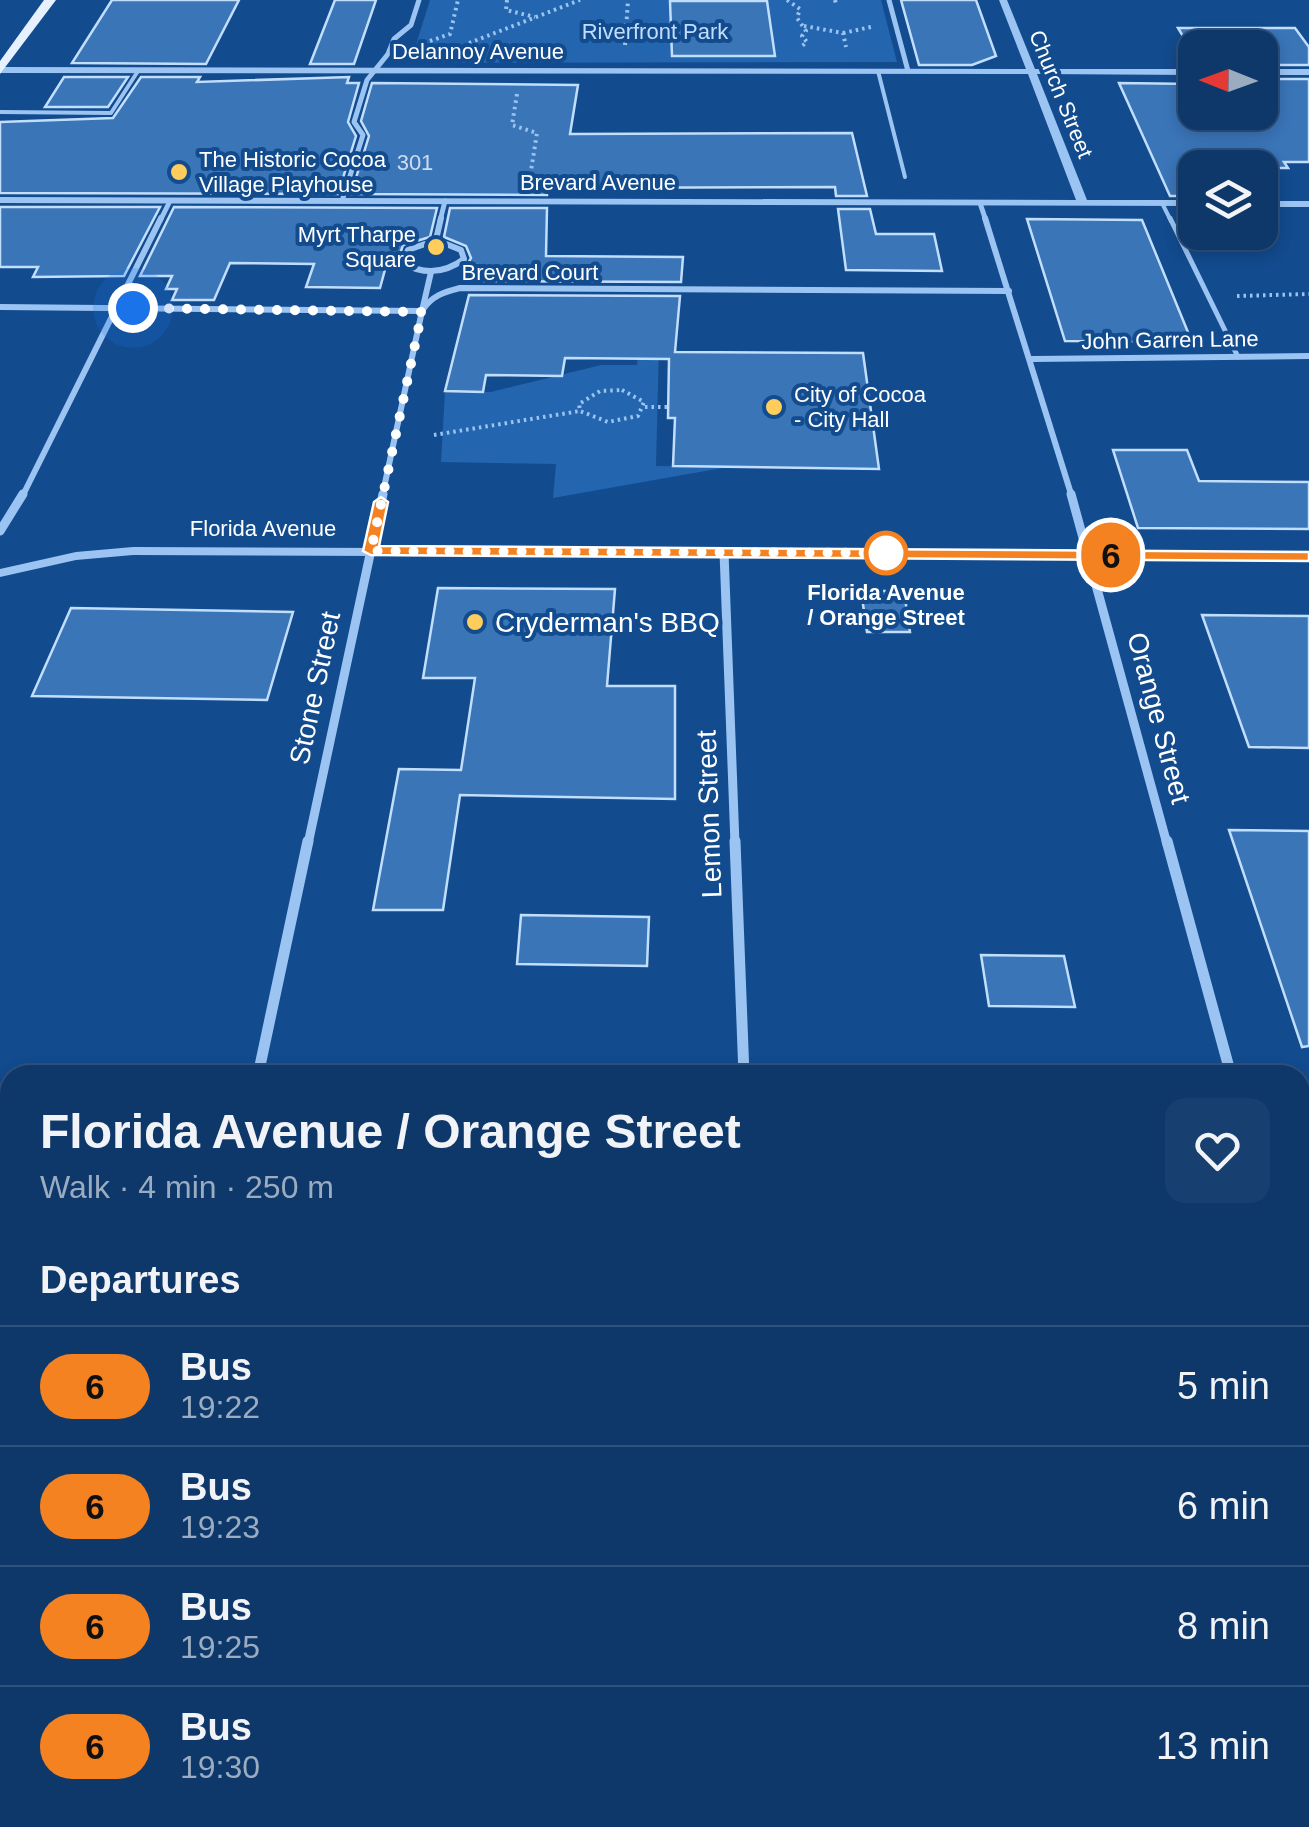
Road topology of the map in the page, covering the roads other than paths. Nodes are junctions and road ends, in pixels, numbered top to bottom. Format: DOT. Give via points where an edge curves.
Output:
graph roads {
  1 [pos="50,0"];
  2 [pos="419,0"];
  3 [pos="889,0"];
  4 [pos="1002,0"];
  5 [pos="0,70"];
  6 [pos="138,70"];
  7 [pos="375,70"];
  8 [pos="878,71"];
  9 [pos="908,71"];
  10 [pos="1030,71"];
  11 [pos="1178,72"];
  12 [pos="1278,72"];
  13 [pos="1309,72"];
  14 [pos="0,112"];
  15 [pos="905,177"];
  16 [pos="0,200"];
  17 [pos="170,201"];
  18 [pos="342,201"];
  19 [pos="445,201"];
  20 [pos="980,203"];
  21 [pos="1083,203"];
  22 [pos="1162,203"];
  23 [pos="1178,203"];
  24 [pos="1278,204"];
  25 [pos="1309,204"];
  26 [pos="435,244"];
  27 [pos="431,272"];
  28 [pos="1009,292"];
  29 [pos="0,307"];
  30 [pos="116,308"];
  31 [pos="422,312"];
  32 [pos="1238,356"];
  33 [pos="1309,356"];
  34 [pos="1032,359"];
  35 [pos="0,532"];
  36 [pos="371,551"];
  37 [pos="724,552"];
  38 [pos="1088,555"];
  39 [pos="1309,556"];
  40 [pos="0,573"];
  41 [pos="260,1065"];
  42 [pos="744,1065"];
  43 [pos="1229,1065"];
  1 -- 5 [label="main road"];
  2 -- 7 [label="street" via="412,26 394,39"];
  3 -- 9 [label="street"];
  4 -- 10 [label="street, Church Street"];
  5 -- 6 [label="street, Delannoy Avenue"];
  6 -- 7 [label="street, Delannoy Avenue"];
  6 -- 14 [label="lane" via="112,113"];
  7 -- 8 [label="street, Delannoy Avenue"];
  7 -- 18 [label="street" via="354,122 363,135"];
  8 -- 9 [label="street, Delannoy Avenue"];
  8 -- 15 [label="lane"];
  9 -- 10 [label="street, Delannoy Avenue"];
  10 -- 11 [label="street, Delannoy Avenue"];
  10 -- 21 [label="street, Church Street"];
  12 -- 13 [label="street"];
  16 -- 17 [label="street, Brevard Avenue"];
  17 -- 18 [label="street, Brevard Avenue"];
  17 -- 30 [label="street"];
  18 -- 19 [label="street, Brevard Avenue"];
  19 -- 20 [label="street, Brevard Avenue"];
  19 -- 26 [label="street"];
  20 -- 21 [label="street, Brevard Avenue"];
  20 -- 28 [label="street, Orange Street"];
  21 -- 22 [label="street, Brevard Avenue"];
  22 -- 23 [label="street, Brevard Avenue"];
  22 -- 32 [label="lane"];
  24 -- 25 [label="street"];
  26 -- 27 [label="street" via="461,250 464,260"];
  26 -- 27 [label="street" via="401,258 406,267"];
  27 -- 31 [label="street"];
  28 -- 31 [label="street, Brevard Court" via="460,288 440,292"];
  28 -- 34 [label="street, Orange Street"];
  29 -- 30 [label="street"];
  30 -- 31 [label="street"];
  30 -- 35 [label="street"];
  31 -- 36 [label="street, Stone Street"];
  32 -- 33 [label="street, John Garren Lane"];
  32 -- 34 [label="street, John Garren Lane"];
  34 -- 38 [label="street, Orange Street"];
  36 -- 37 [label="street, Florida Avenue"];
  36 -- 40 [label="street, Florida Avenue" via="133,551"];
  36 -- 41 [label="street, Stone Street"];
  37 -- 38 [label="street, Florida Avenue"];
  37 -- 42 [label="street, Lemon Street"];
  38 -- 39 [label="street, Florida Avenue"];
  38 -- 43 [label="street, Orange Street"];
}
